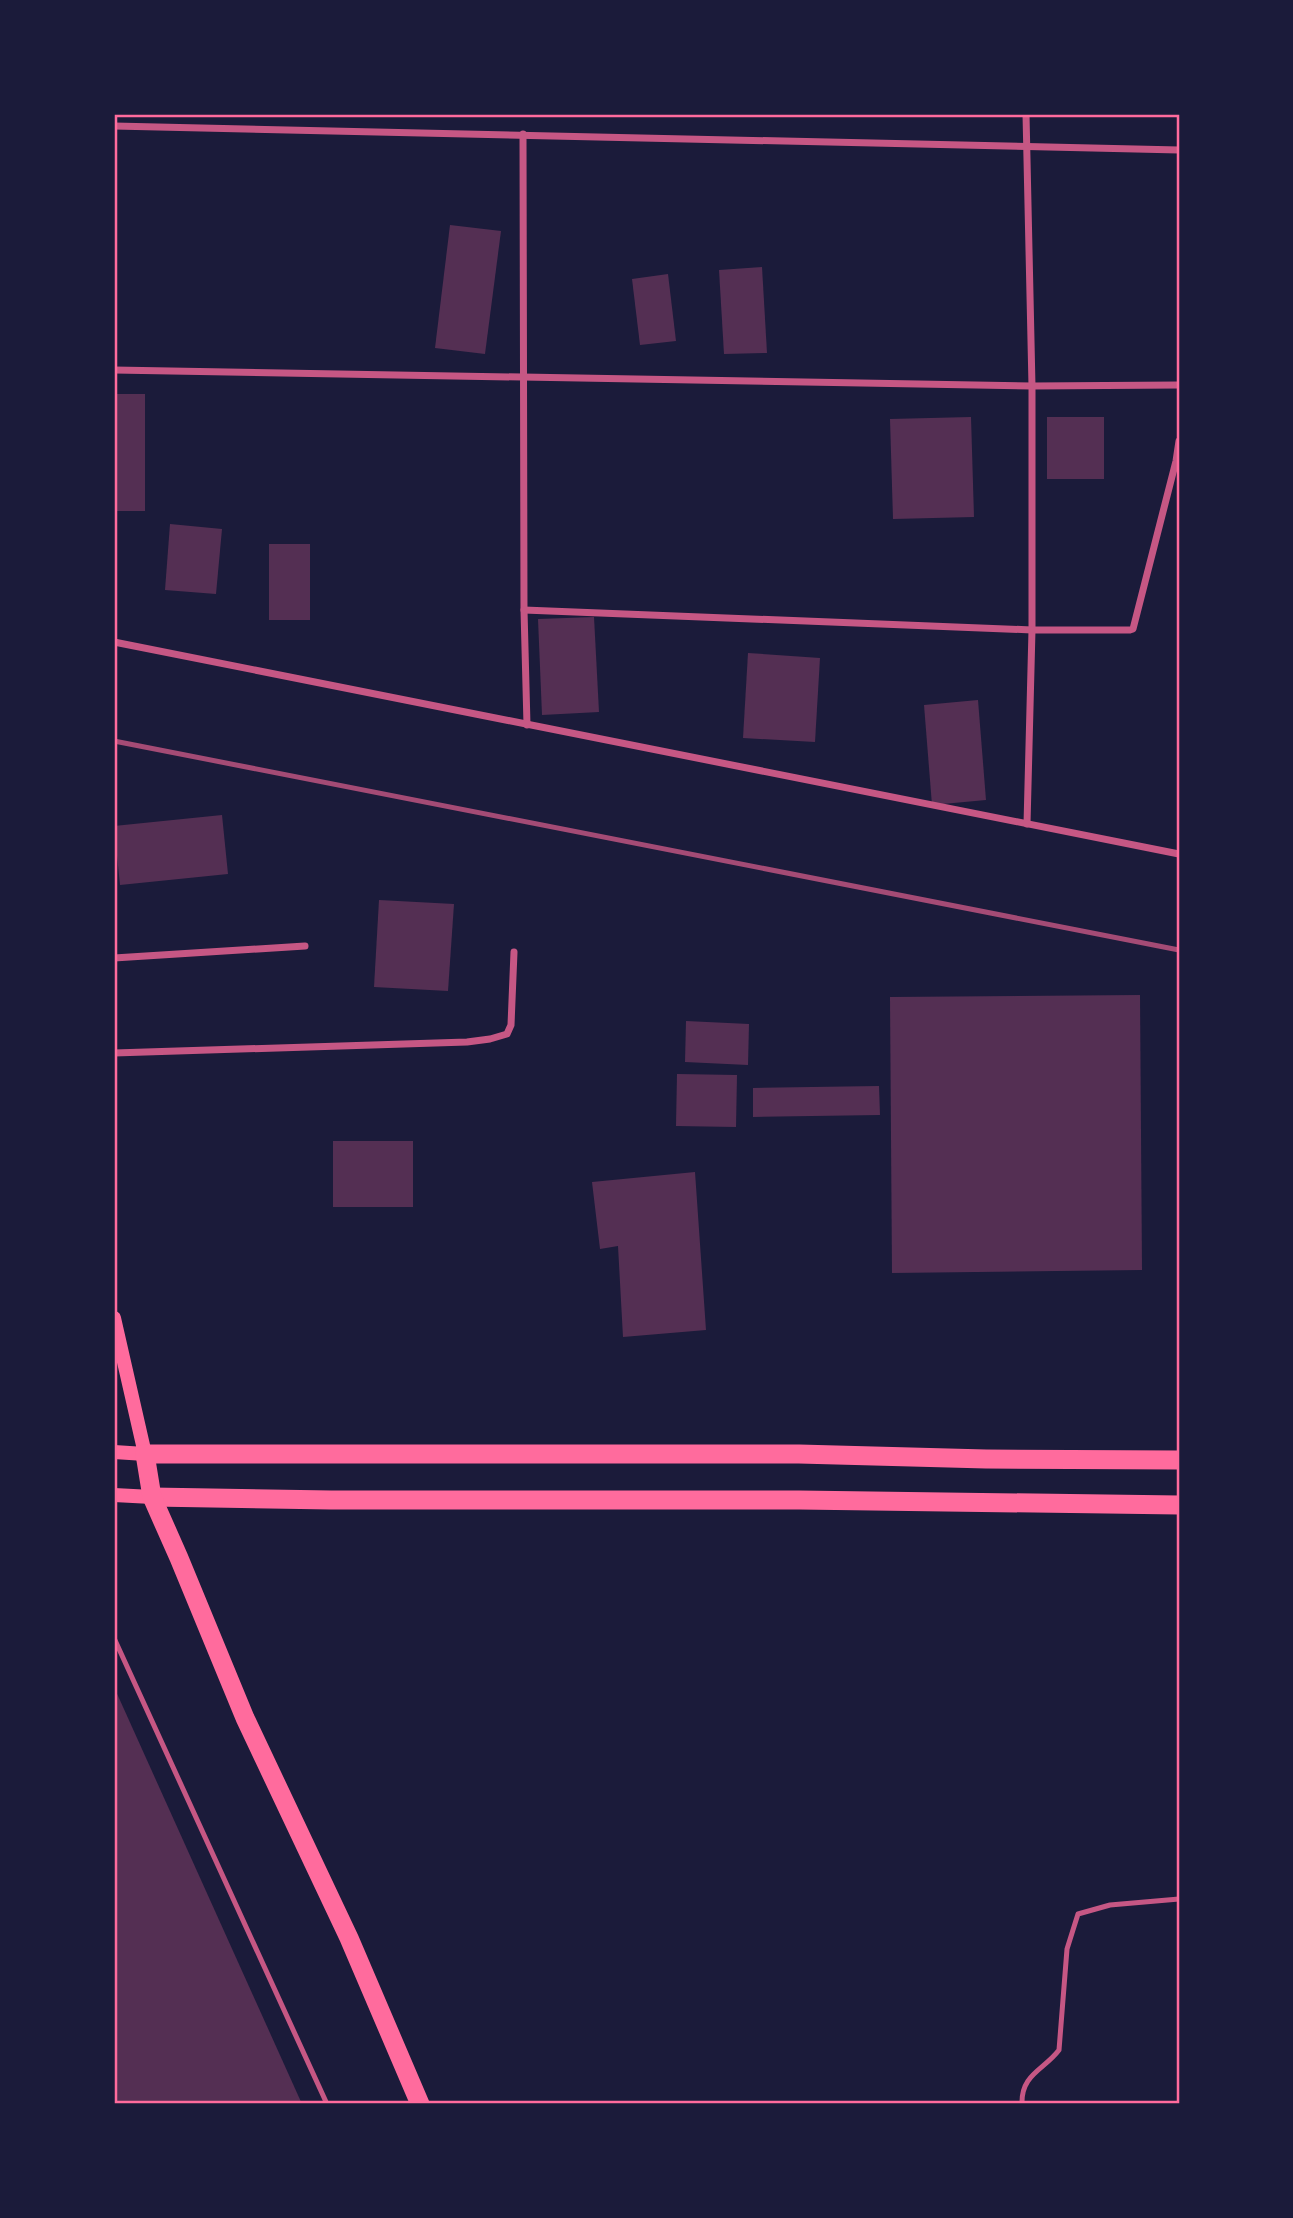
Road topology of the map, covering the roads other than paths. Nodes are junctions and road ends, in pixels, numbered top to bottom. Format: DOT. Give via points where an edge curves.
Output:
graph roads {
  1 [pos="1027,114"];
  2 [pos="114,126"];
  3 [pos="523,134"];
  4 [pos="1027,145"];
  5 [pos="1179,150"];
  6 [pos="114,370"];
  7 [pos="524,376"];
  8 [pos="1179,385"];
  9 [pos="1032,386"];
  10 [pos="1179,441"];
  11 [pos="524,610"];
  12 [pos="1032,630"];
  13 [pos="114,642"];
  14 [pos="527,725"];
  15 [pos="1027,824"];
  16 [pos="1179,854"];
  17 [pos="305,946"];
  18 [pos="514,952"];
  19 [pos="114,958"];
  20 [pos="114,1053"];
  21 [pos="114,1318"];
  22 [pos="114,1452"];
  23 [pos="145,1454"];
  24 [pos="1179,1460"];
  25 [pos="114,1495"];
  26 [pos="152,1497"];
  27 [pos="1179,1505"];
  28 [pos="114,1638"];
  29 [pos="1179,1899"];
  30 [pos="327,2104"];
  31 [pos="420,2104"];
  32 [pos="1022,2104"];
  1 -- 4 [label="street"];
  2 -- 3 [label="street"];
  3 -- 4 [label="street"];
  3 -- 7 [label="street"];
  4 -- 5 [label="street"];
  4 -- 9 [label="street"];
  6 -- 7 [label="street"];
  7 -- 9 [label="street"];
  7 -- 11 [label="street"];
  8 -- 9 [label="street"];
  9 -- 12 [label="street"];
  10 -- 12 [label="street" via="1133,629"];
  11 -- 12 [label="street"];
  11 -- 14 [label="street"];
  12 -- 15 [label="street"];
  13 -- 14 [label="street"];
  14 -- 15 [label="street"];
  15 -- 16 [label="street"];
  17 -- 19 [label="street"];
  18 -- 20 [label="street" via="510,1025 500,1037 467,1042"];
  21 -- 23 [label="main road"];
  22 -- 23 [label="main road"];
  23 -- 24 [label="highway" via="799,1454"];
  23 -- 26 [label="highway"];
  25 -- 26 [label="main road"];
  26 -- 27 [label="highway"];
  26 -- 31 [label="highway" via="245,1718 349,1938"];
  28 -- 30 [label="lane"];
  29 -- 32 [label="lane" via="1110,1905 1078,1914 1067,1949 1059,2050 1026,2083"];
}
